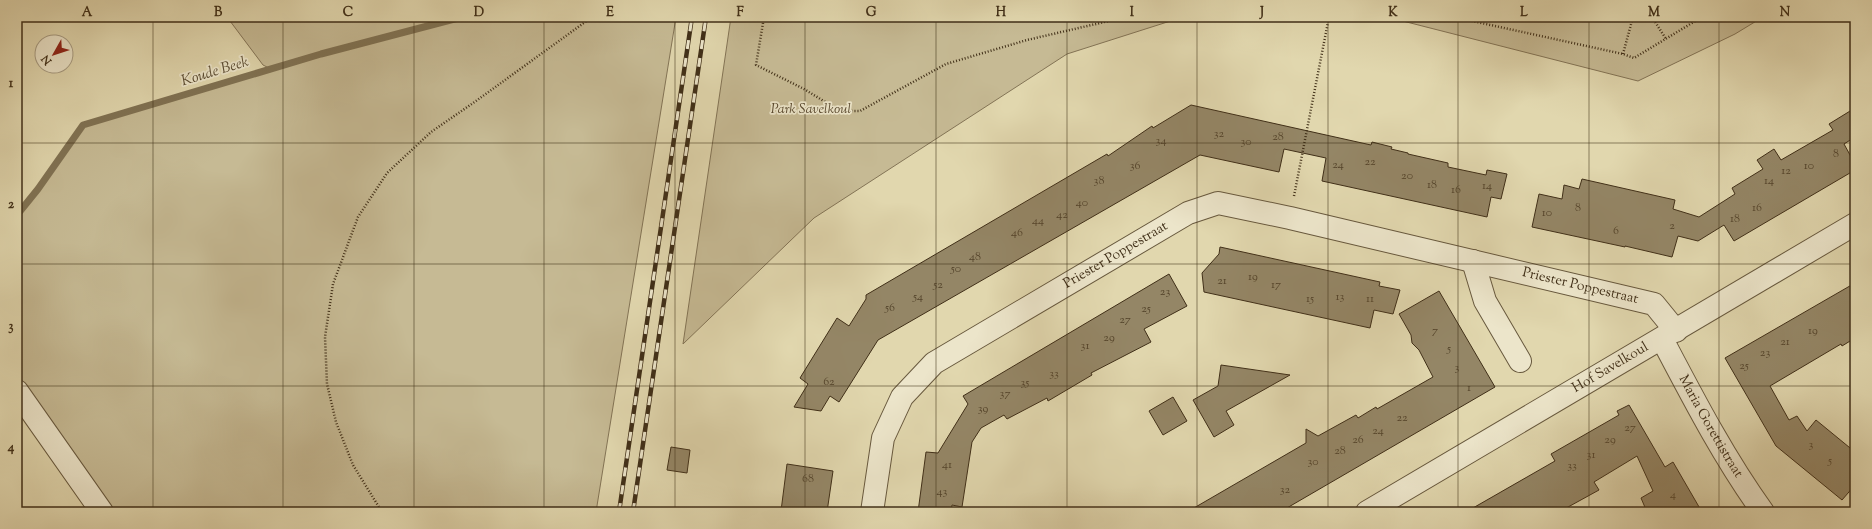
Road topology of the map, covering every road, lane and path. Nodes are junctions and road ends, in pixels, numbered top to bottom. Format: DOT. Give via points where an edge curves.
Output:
graph roads {
  1 [pos="592,17"];
  2 [pos="764,17"];
  3 [pos="1126,17"];
  4 [pos="1330,17"];
  5 [pos="1454,17"];
  6 [pos="1633,17"];
  7 [pos="1652,17"];
  8 [pos="1702,17"];
  9 [pos="1666,39"];
  10 [pos="1623,54"];
  11 [pos="1290,218"];
  12 [pos="1855,224"];
  13 [pos="1473,261"];
  14 [pos="1669,335"];
  15 [pos="1520,361"];
  16 [pos="17,391"];
  17 [pos="102,512"];
  18 [pos="382,512"];
  19 [pos="872,512"];
  20 [pos="1367,512"];
  21 [pos="1763,512"];
  1 -- 18 [label="path" via="430,132 388,173 358,218 334,284 325,337 327,384 336,422 353,465"];
  2 -- 3 [label="path" via="756,65 804,89 840,111 860,111 946,64 1027,40"];
  4 -- 11 [label="path"];
  5 -- 10 [label="path"];
  6 -- 10 [label="path"];
  7 -- 9 [label="path"];
  8 -- 9 [label="path"];
  9 -- 10 [label="path" via="1634,58"];
  11 -- 13 [label="street, Priester Poppestraat"];
  11 -- 19 [label="street, Priester Poppestraat" via="1218,203 1188,213 934,363 902,397 883,438"];
  12 -- 14 [label="street, Hof Savelkoul"];
  13 -- 14 [label="street, Priester Poppestraat" via="1654,304"];
  13 -- 15 [label="street" via="1485,301"];
  14 -- 20 [label="street, Hof Savelkoul"];
  14 -- 21 [label="street, Maria Gorettistraat" via="1692,396 1747,490"];
  16 -- 17 [label="street"];
}
